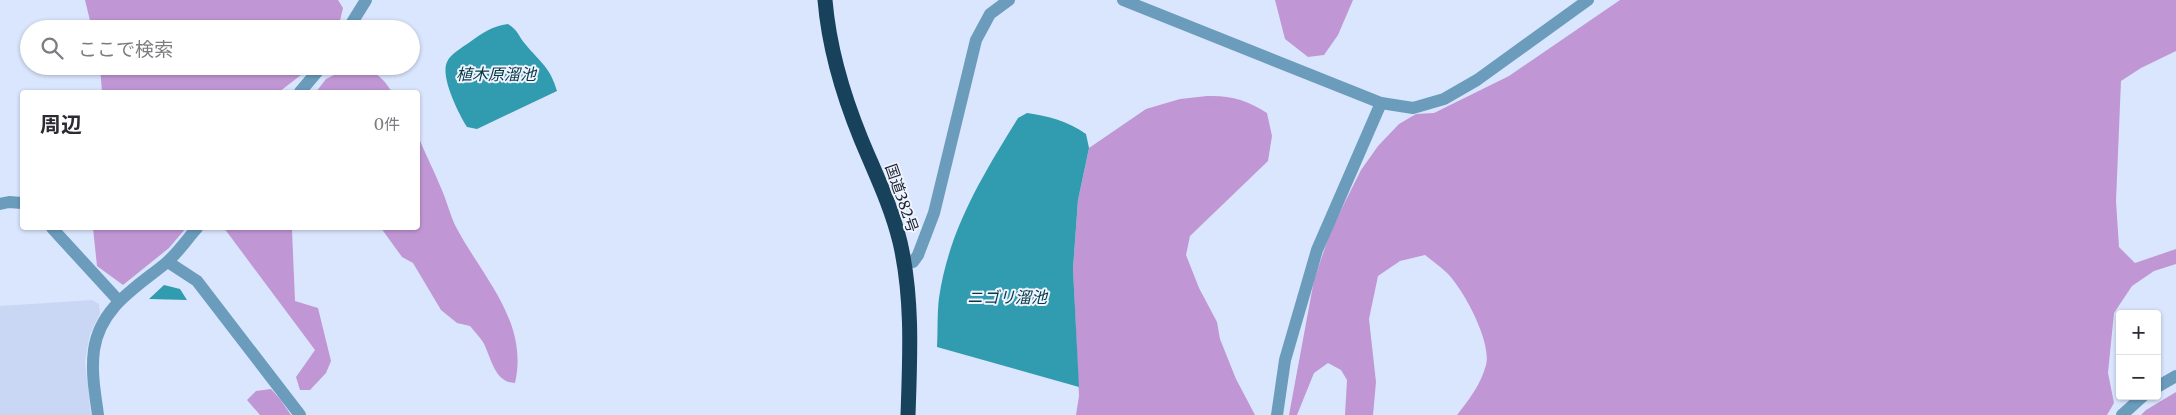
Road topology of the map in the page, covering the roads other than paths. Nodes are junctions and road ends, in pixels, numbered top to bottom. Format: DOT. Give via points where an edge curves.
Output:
graph roads {
  1 [pos="825,0"];
  2 [pos="1009,0"];
  3 [pos="1123,0"];
  4 [pos="1588,0"];
  5 [pos="359,3"];
  6 [pos="352,20"];
  7 [pos="314,75"];
  8 [pos="302,90"];
  9 [pos="1381,103"];
  10 [pos="20,203"];
  11 [pos="0,204"];
  12 [pos="54,230"];
  13 [pos="194,230"];
  14 [pos="168,262"];
  15 [pos="904,264"];
  16 [pos="118,300"];
  17 [pos="2176,376"];
  18 [pos="2161,385"];
  19 [pos="2138,400"];
  20 [pos="98,415"];
  21 [pos="300,415"];
  22 [pos="908,415"];
  23 [pos="1277,415"];
  24 [pos="2122,415"];
  1 -- 15 [label="highway, 国道382号" via="841,86 892,214"];
  2 -- 15 [label="street" via="990,14 976,40 934,213 918,255 913,262"];
  3 -- 9 [label="street"];
  4 -- 9 [label="street" via="1444,99 1413,108"];
  5 -- 6 [label="street"];
  7 -- 8 [label="street"];
  9 -- 23 [label="street" via="1317,250 1285,360"];
  10 -- 11 [label="street"];
  12 -- 16 [label="street"];
  13 -- 14 [label="street"];
  14 -- 16 [label="street"];
  14 -- 21 [label="street" via="197,281"];
  15 -- 22 [label="highway, 国道382号" via="910,352"];
  16 -- 20 [label="street" via="94,347 92,370"];
  17 -- 18 [label="street"];
  19 -- 24 [label="street"];
}
